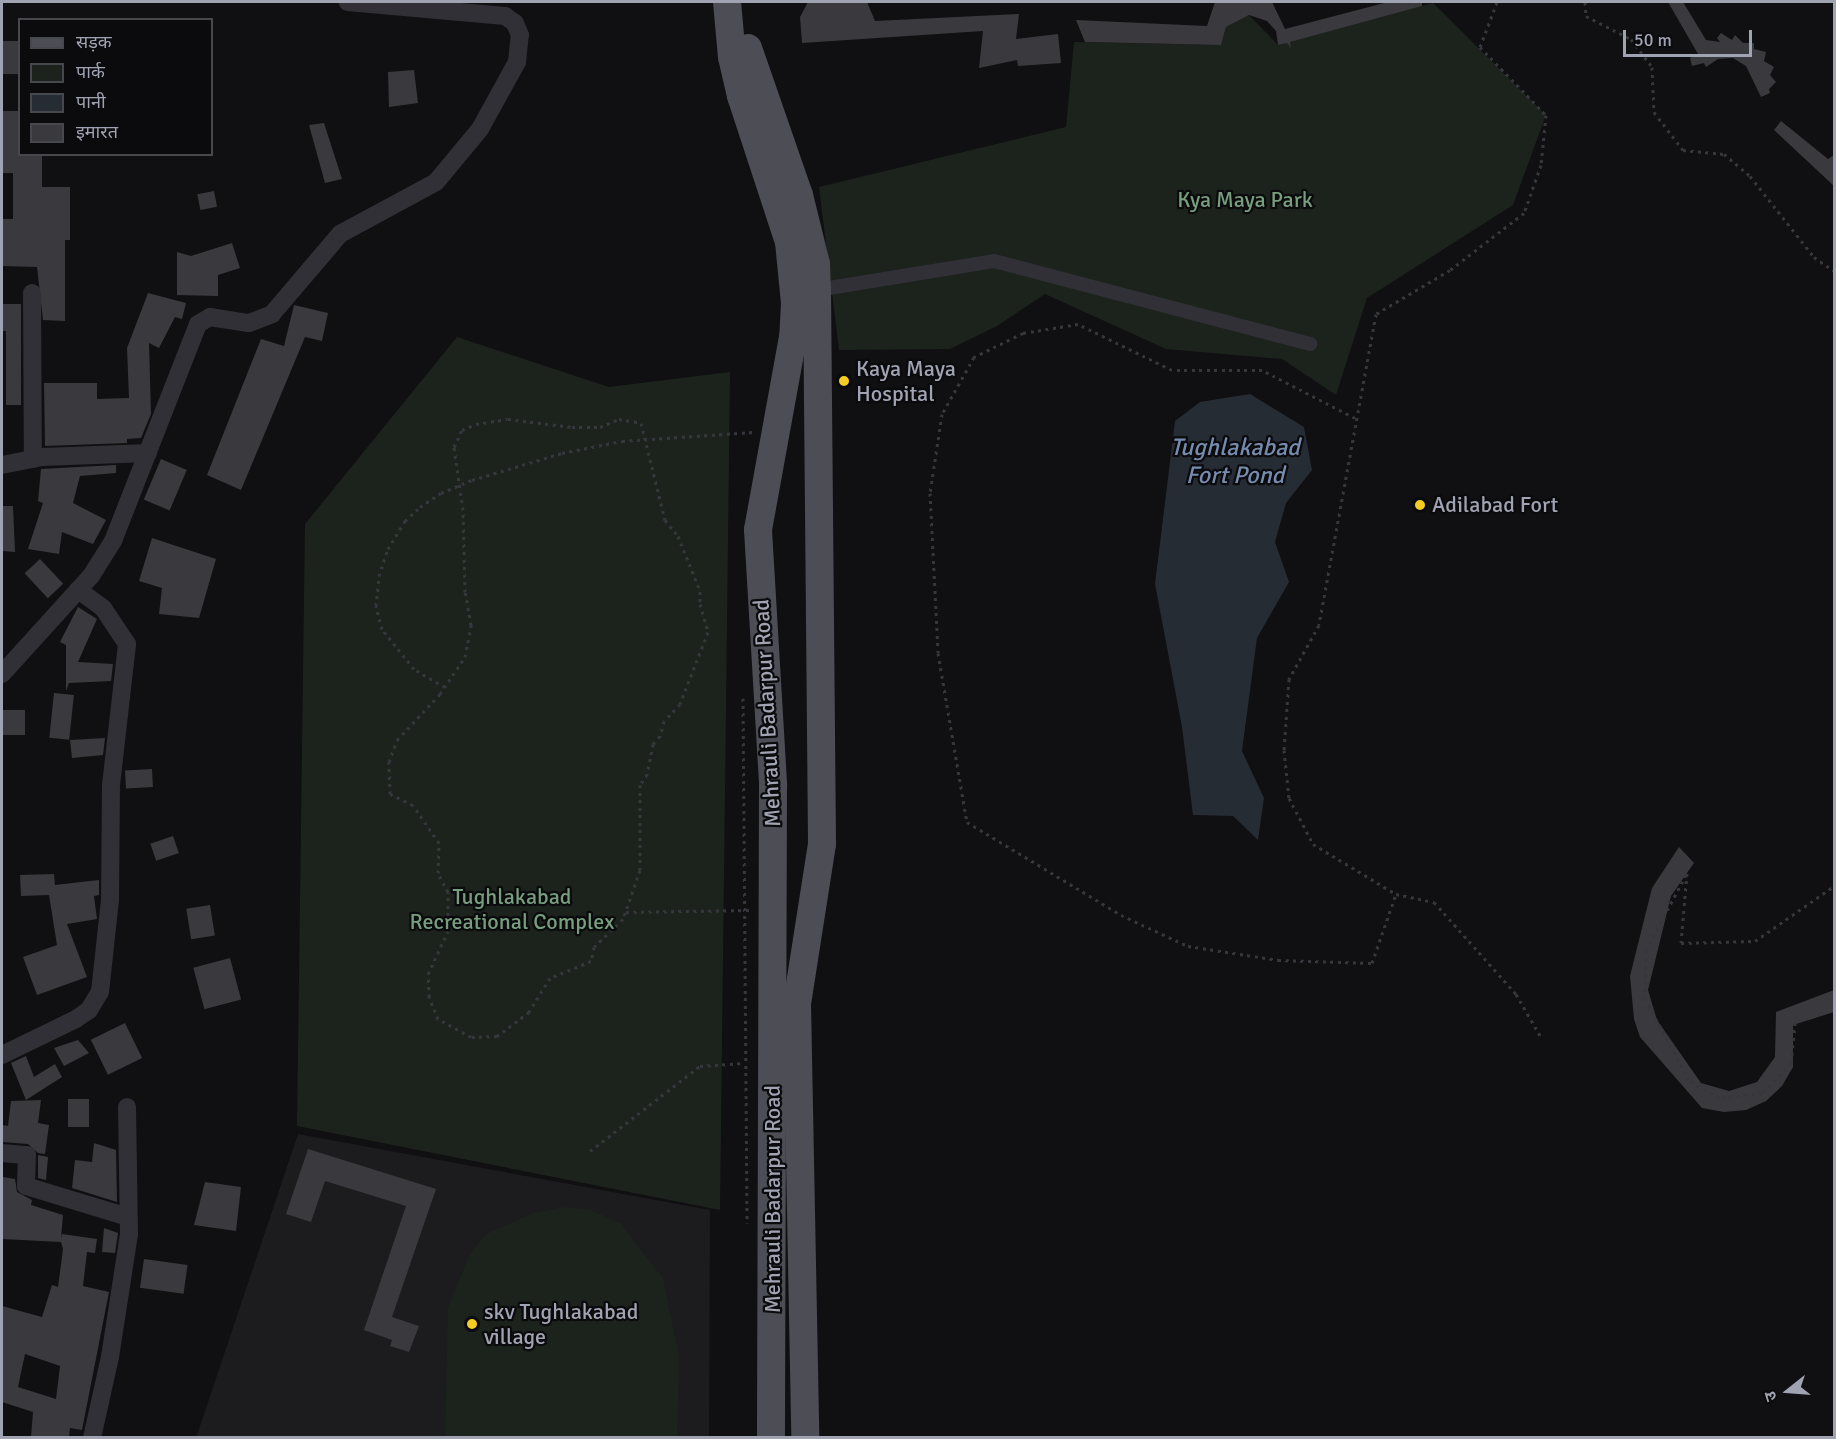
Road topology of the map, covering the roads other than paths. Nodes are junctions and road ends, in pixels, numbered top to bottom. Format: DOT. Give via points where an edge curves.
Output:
graph roads {
  1 [pos="348,2"];
  2 [pos="728,2"];
  3 [pos="747,2"];
  4 [pos="465,6"];
  5 [pos="817,290"];
  6 [pos="32,293"];
  7 [pos="1310,344"];
  8 [pos="148,453"];
  9 [pos="33,459"];
  10 [pos="2,465"];
  11 [pos="78,590"];
  12 [pos="2,674"];
  13 [pos="2,1054"];
  14 [pos="127,1107"];
  15 [pos="2,1153"];
  16 [pos="128,1217"];
  17 [pos="92,1437"];
  18 [pos="771,1437"];
  19 [pos="805,1437"];
  1 -- 4 [label="street"];
  2 -- 18 [label="main road, Mehrauli Badarpur Road" via="727,26 741,96 778,206 794,273 793,337 764,431 758,530 773,786"];
  3 -- 5 [label="main road, Mehrauli Badarpur Road" via="746,38 752,68 799,195 816,264"];
  4 -- 8 [label="street" via="505,16 515,23 520,35 517,62 469,145 436,182 340,234 272,314 249,323 203,319 189,343"];
  5 -- 7 [label="street" via="994,261"];
  5 -- 19 [label="main road, Mehrauli Badarpur Road" via="822,844 797,1004"];
  6 -- 9 [label="street"];
  8 -- 9 [label="street" via="105,452"];
  8 -- 11 [label="street" via="113,541"];
  9 -- 10 [label="street"];
  11 -- 12 [label="street"];
  11 -- 13 [label="street" via="103,608 127,644 111,786 110,900 100,992 89,1010 76,1019"];
  14 -- 16 [label="street"];
  15 -- 16 [label="street" via="27,1155 26,1186"];
  16 -- 17 [label="street" via="121,1294"];
}
